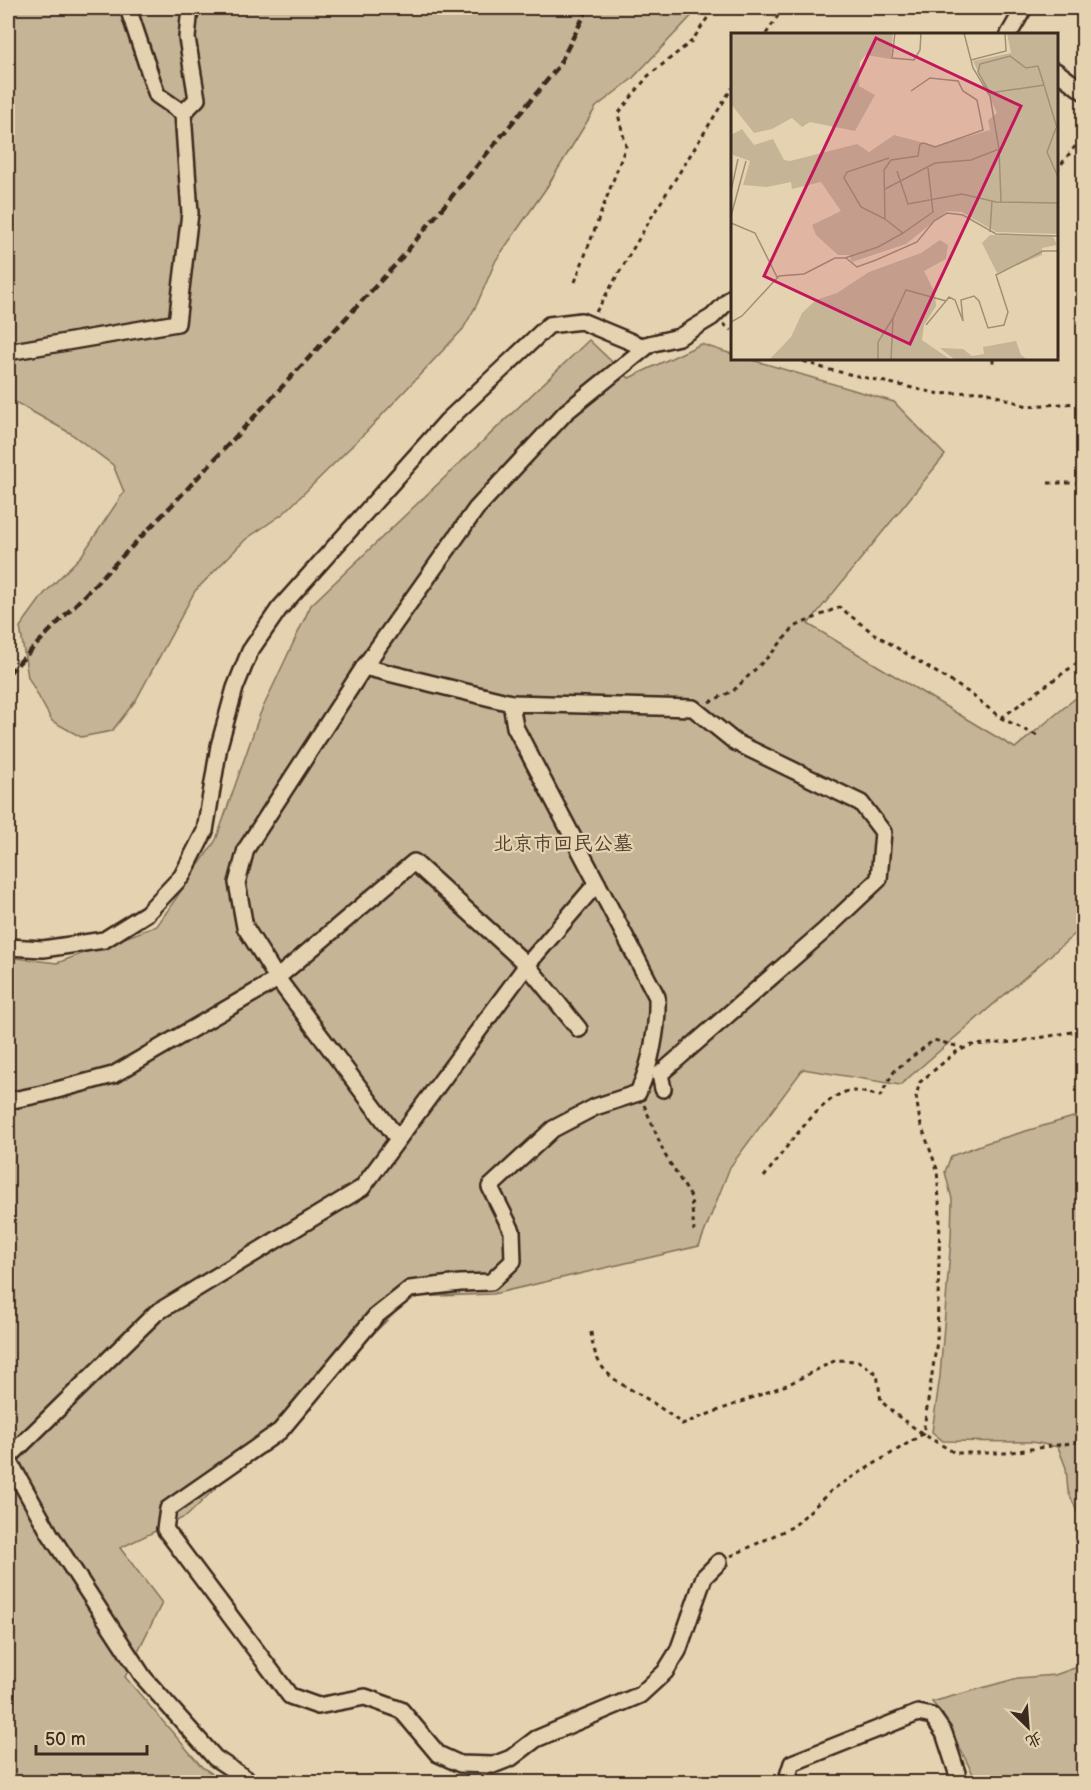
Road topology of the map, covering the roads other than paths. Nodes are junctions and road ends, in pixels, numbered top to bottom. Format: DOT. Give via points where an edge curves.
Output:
graph roads {
  1 [pos="128,8"];
  2 [pos="190,8"];
  3 [pos="1024,8"];
  4 [pos="1011,33"];
  5 [pos="1058,73"];
  6 [pos="1083,92"];
  7 [pos="183,113"];
  8 [pos="731,298"];
  9 [pos="650,344"];
  10 [pos="8,352"];
  11 [pos="364,667"];
  12 [pos="511,703"];
  13 [pos="597,882"];
  14 [pos="8,946"];
  15 [pos="527,965"];
  16 [pos="277,978"];
  17 [pos="579,1029"];
  18 [pos="663,1089"];
  19 [pos="8,1101"];
  20 [pos="398,1139"];
  21 [pos="8,1458"];
  22 [pos="719,1562"];
  23 [pos="236,1780"];
  24 [pos="786,1782"];
  25 [pos="960,1782"];
  1 -- 7 [label="street" via="157,95"];
  2 -- 7 [label="street" via="187,38 197,99"];
  3 -- 4 [label="street"];
  5 -- 6 [label="street"];
  7 -- 10 [label="street" via="190,213 177,323"];
  8 -- 9 [label="street" via="712,317 679,337"];
  9 -- 11 [label="street" via="566,412 476,509"];
  9 -- 14 [label="street" via="641,346 581,321 549,325 447,421 279,609 250,651 219,746 205,831 182,876 147,913 104,940 43,950"];
  11 -- 12 [label="street"];
  11 -- 16 [label="street" via="246,849 237,883 245,927"];
  12 -- 13 [label="street" via="515,727"];
  12 -- 18 [label="street" via="693,708 735,742 861,803 883,832 879,879 660,1074"];
  13 -- 15 [label="street"];
  13 -- 22 [label="street" via="657,997 645,1079 638,1093 595,1107 553,1129 490,1186 512,1231 513,1261 491,1282 410,1289 376,1316 280,1431 168,1509 165,1529 290,1696 318,1706 365,1697 401,1710 438,1754 460,1764 493,1765 511,1758 536,1739 640,1695 665,1672 678,1651 704,1577"];
  15 -- 16 [label="street" via="414,862"];
  15 -- 17 [label="street"];
  15 -- 20 [label="street"];
  16 -- 19 [label="street" via="113,1075"];
  16 -- 20 [label="street"];
  20 -- 21 [label="street" via="362,1188 156,1313"];
  21 -- 23 [label="street" via="50,1534 144,1678"];
  24 -- 25 [label="street" via="792,1763 918,1713 932,1716 944,1734"];
}
